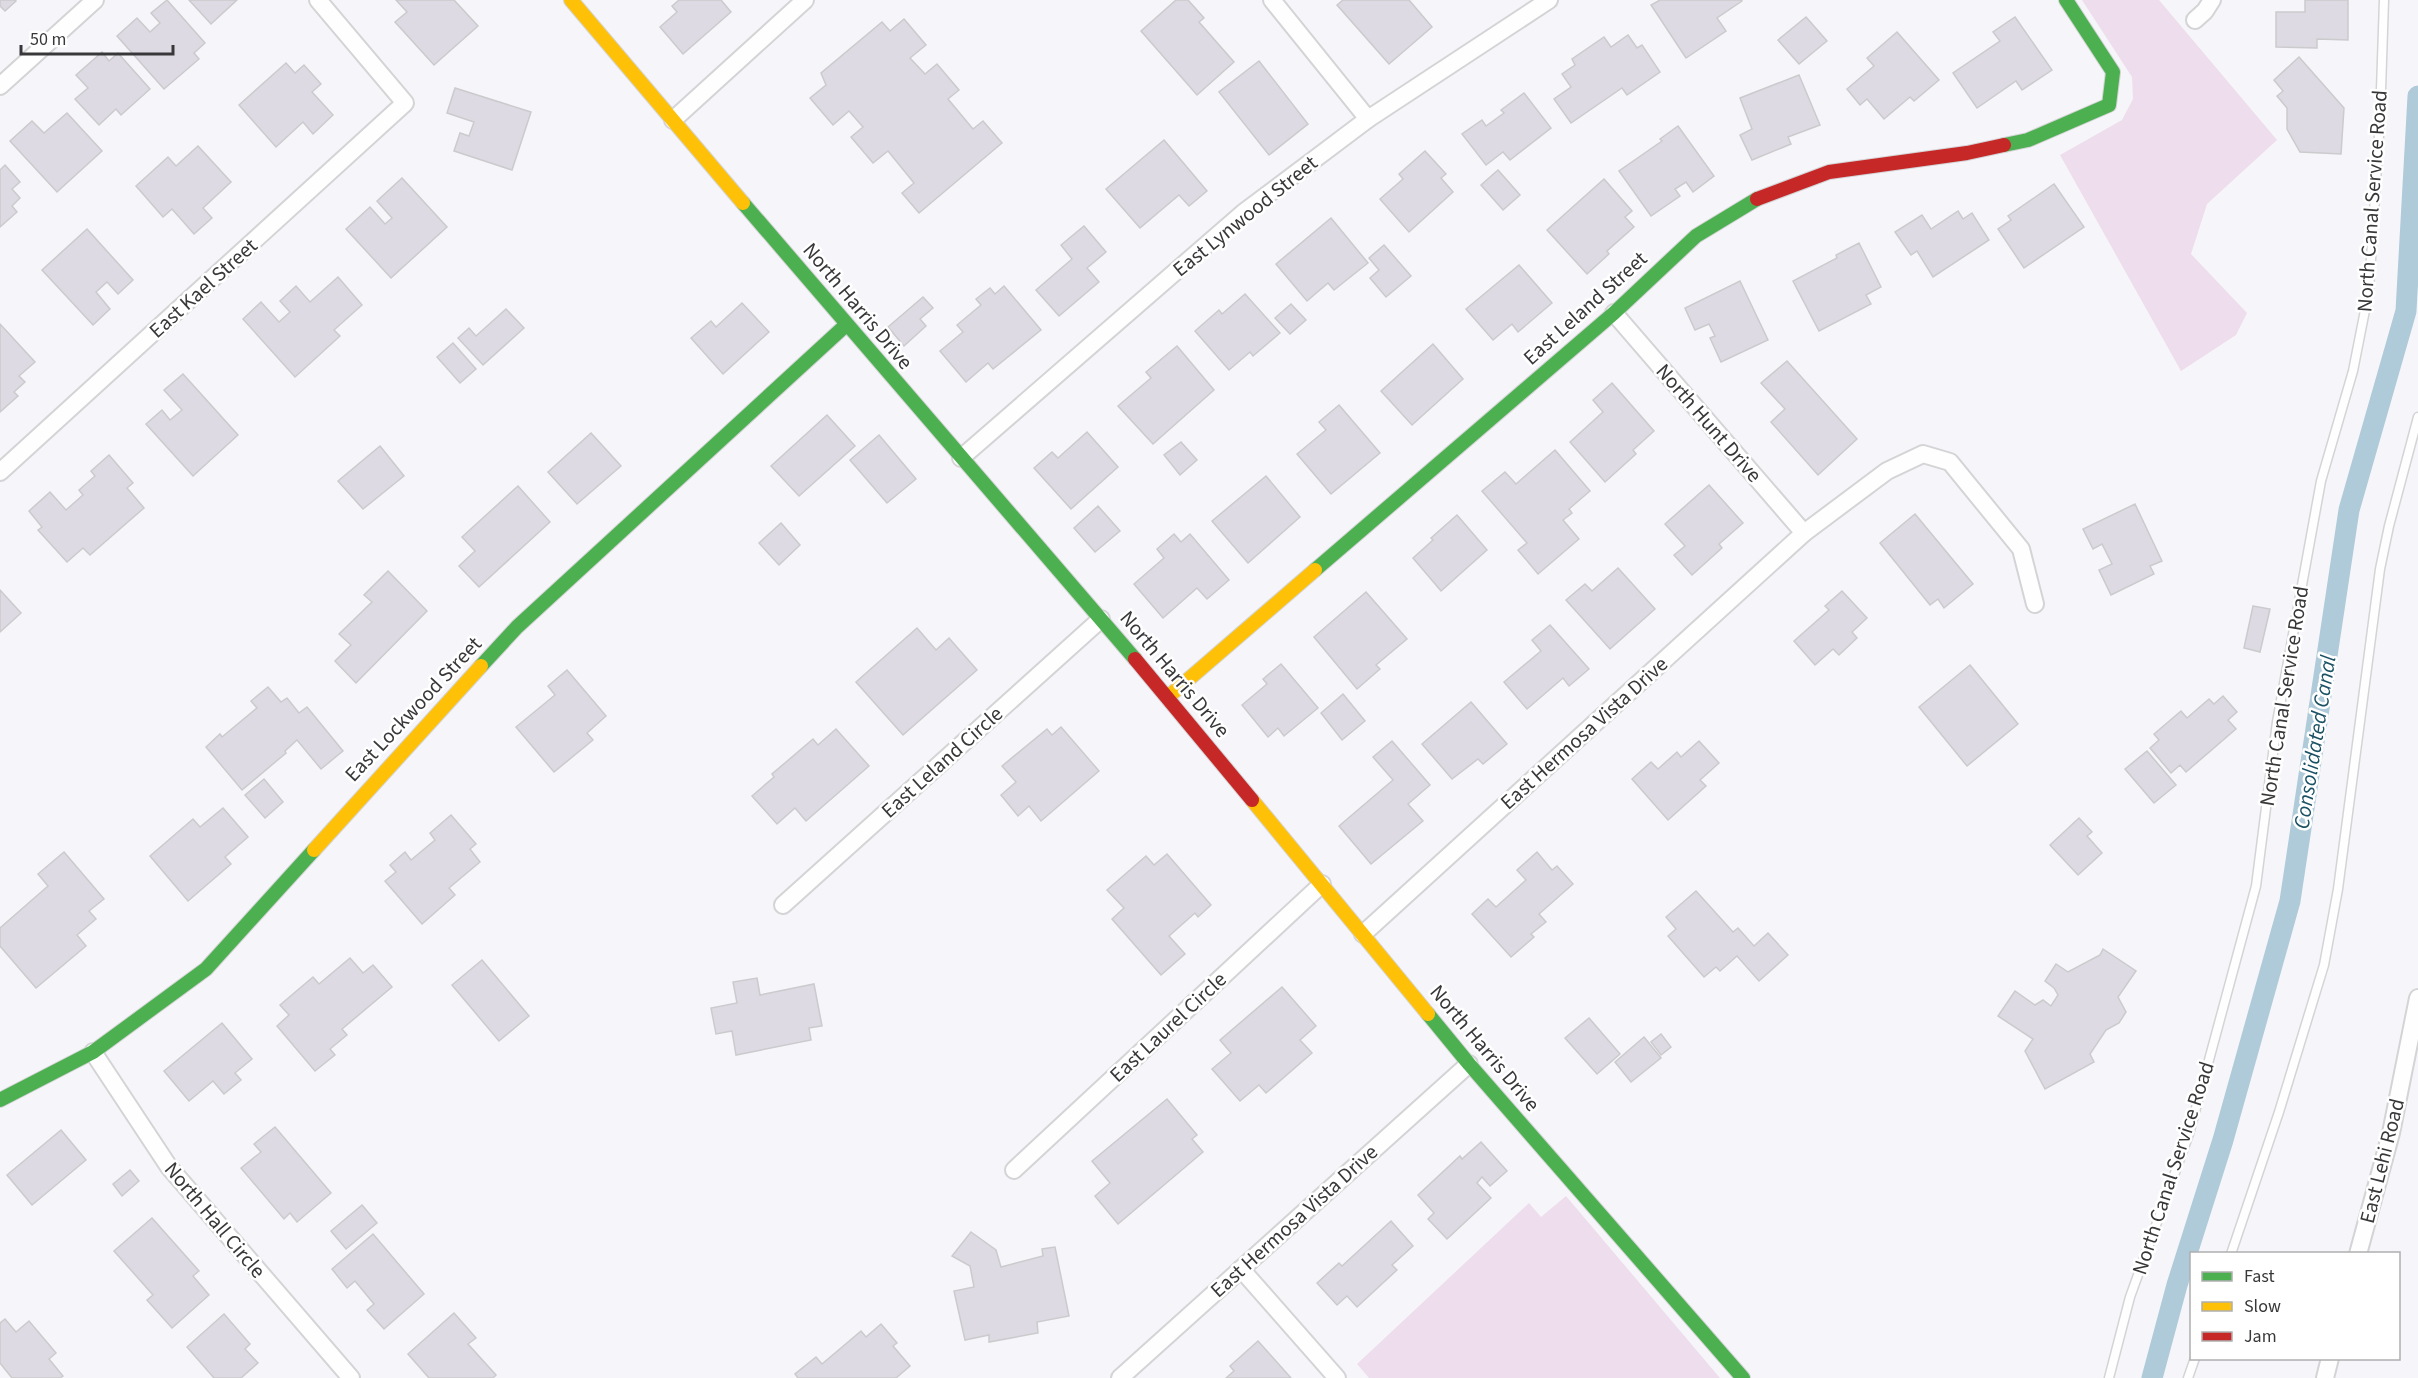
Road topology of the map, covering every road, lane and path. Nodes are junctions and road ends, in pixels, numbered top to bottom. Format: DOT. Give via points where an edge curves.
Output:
graph roads {
  1 [pos="95,0"];
  2 [pos="318,0"];
  3 [pos="571,0"];
  4 [pos="805,0"];
  5 [pos="1272,0"];
  6 [pos="1549,0"];
  7 [pos="2066,0"];
  8 [pos="2212,0"];
  9 [pos="2384,0"];
  10 [pos="2195,20"];
  11 [pos="0,86"];
  12 [pos="1368,119"];
  13 [pos="673,120"];
  14 [pos="1614,314"];
  15 [pos="846,325"];
  16 [pos="2418,417"];
  17 [pos="961,458"];
  18 [pos="0,472"];
  19 [pos="1804,533"];
  20 [pos="2035,604"];
  21 [pos="1101,619"];
  22 [pos="1168,697"];
  23 [pos="1322,884"];
  24 [pos="783,905"];
  25 [pos="1364,934"];
  26 [pos="2418,998"];
  27 [pos="93,1052"];
  28 [pos="1469,1064"];
  29 [pos="0,1100"];
  30 [pos="1014,1170"];
  31 [pos="2232,1252"];
  32 [pos="2359,1252"];
  33 [pos="1241,1269"];
  34 [pos="2195,1360"];
  35 [pos="2330,1360"];
  36 [pos="351,1378"];
  37 [pos="1120,1378"];
  38 [pos="1337,1378"];
  39 [pos="1743,1378"];
  40 [pos="2109,1378"];
  41 [pos="2188,1378"];
  42 [pos="2325,1378"];
  1 -- 11 [label="street"];
  2 -- 18 [label="street, East Kael Street" via="405,103"];
  3 -- 13 [label="street, North Harris Drive"];
  4 -- 13 [label="street"];
  5 -- 12 [label="street"];
  6 -- 12 [label="street, East Lynwood Street"];
  7 -- 14 [label="street, East Leland Street" via="2112,72 2109,105 2028,140 1967,153 1828,172 1755,200 1696,236"];
  8 -- 10 [label="street"];
  9 -- 40 [label="lane, North Canal Service Road" via="2369,290 2353,371 2319,493 2277,722 2256,886 2189,1134 2130,1297"];
  12 -- 17 [label="street, East Lynwood Street" via="1243,213"];
  13 -- 15 [label="street, North Harris Drive"];
  14 -- 19 [label="street, North Hunt Drive"];
  14 -- 22 [label="street, East Leland Street"];
  15 -- 17 [label="street, North Harris Drive"];
  15 -- 27 [label="street, East Lockwood Street" via="517,627 206,969"];
  16 -- 31 [label="lane" via="2380,569 2338,889 2324,965"];
  17 -- 21 [label="street, North Harris Drive"];
  19 -- 20 [label="street, East Hermosa Vista Drive" via="1887,471 1923,453 1950,462 2021,549"];
  19 -- 25 [label="street, East Hermosa Vista Drive"];
  21 -- 22 [label="street, North Harris Drive"];
  21 -- 24 [label="street, East Leland Circle"];
  22 -- 23 [label="street, North Harris Drive"];
  23 -- 25 [label="street, North Harris Drive"];
  23 -- 30 [label="street, East Laurel Circle"];
  25 -- 28 [label="street, North Harris Drive"];
  26 -- 32 [label="street, East Lehi Road" via="2391,1133"];
  27 -- 29 [label="street, East Lockwood Street"];
  27 -- 36 [label="street, North Hall Circle" via="169,1167"];
  28 -- 33 [label="street, East Hermosa Vista Drive"];
  28 -- 39 [label="street, North Harris Drive"];
  33 -- 37 [label="street, East Hermosa Vista Drive"];
  33 -- 38 [label="street"];
  34 -- 41 [label="lane"];
  35 -- 42 [label="street"];
}
